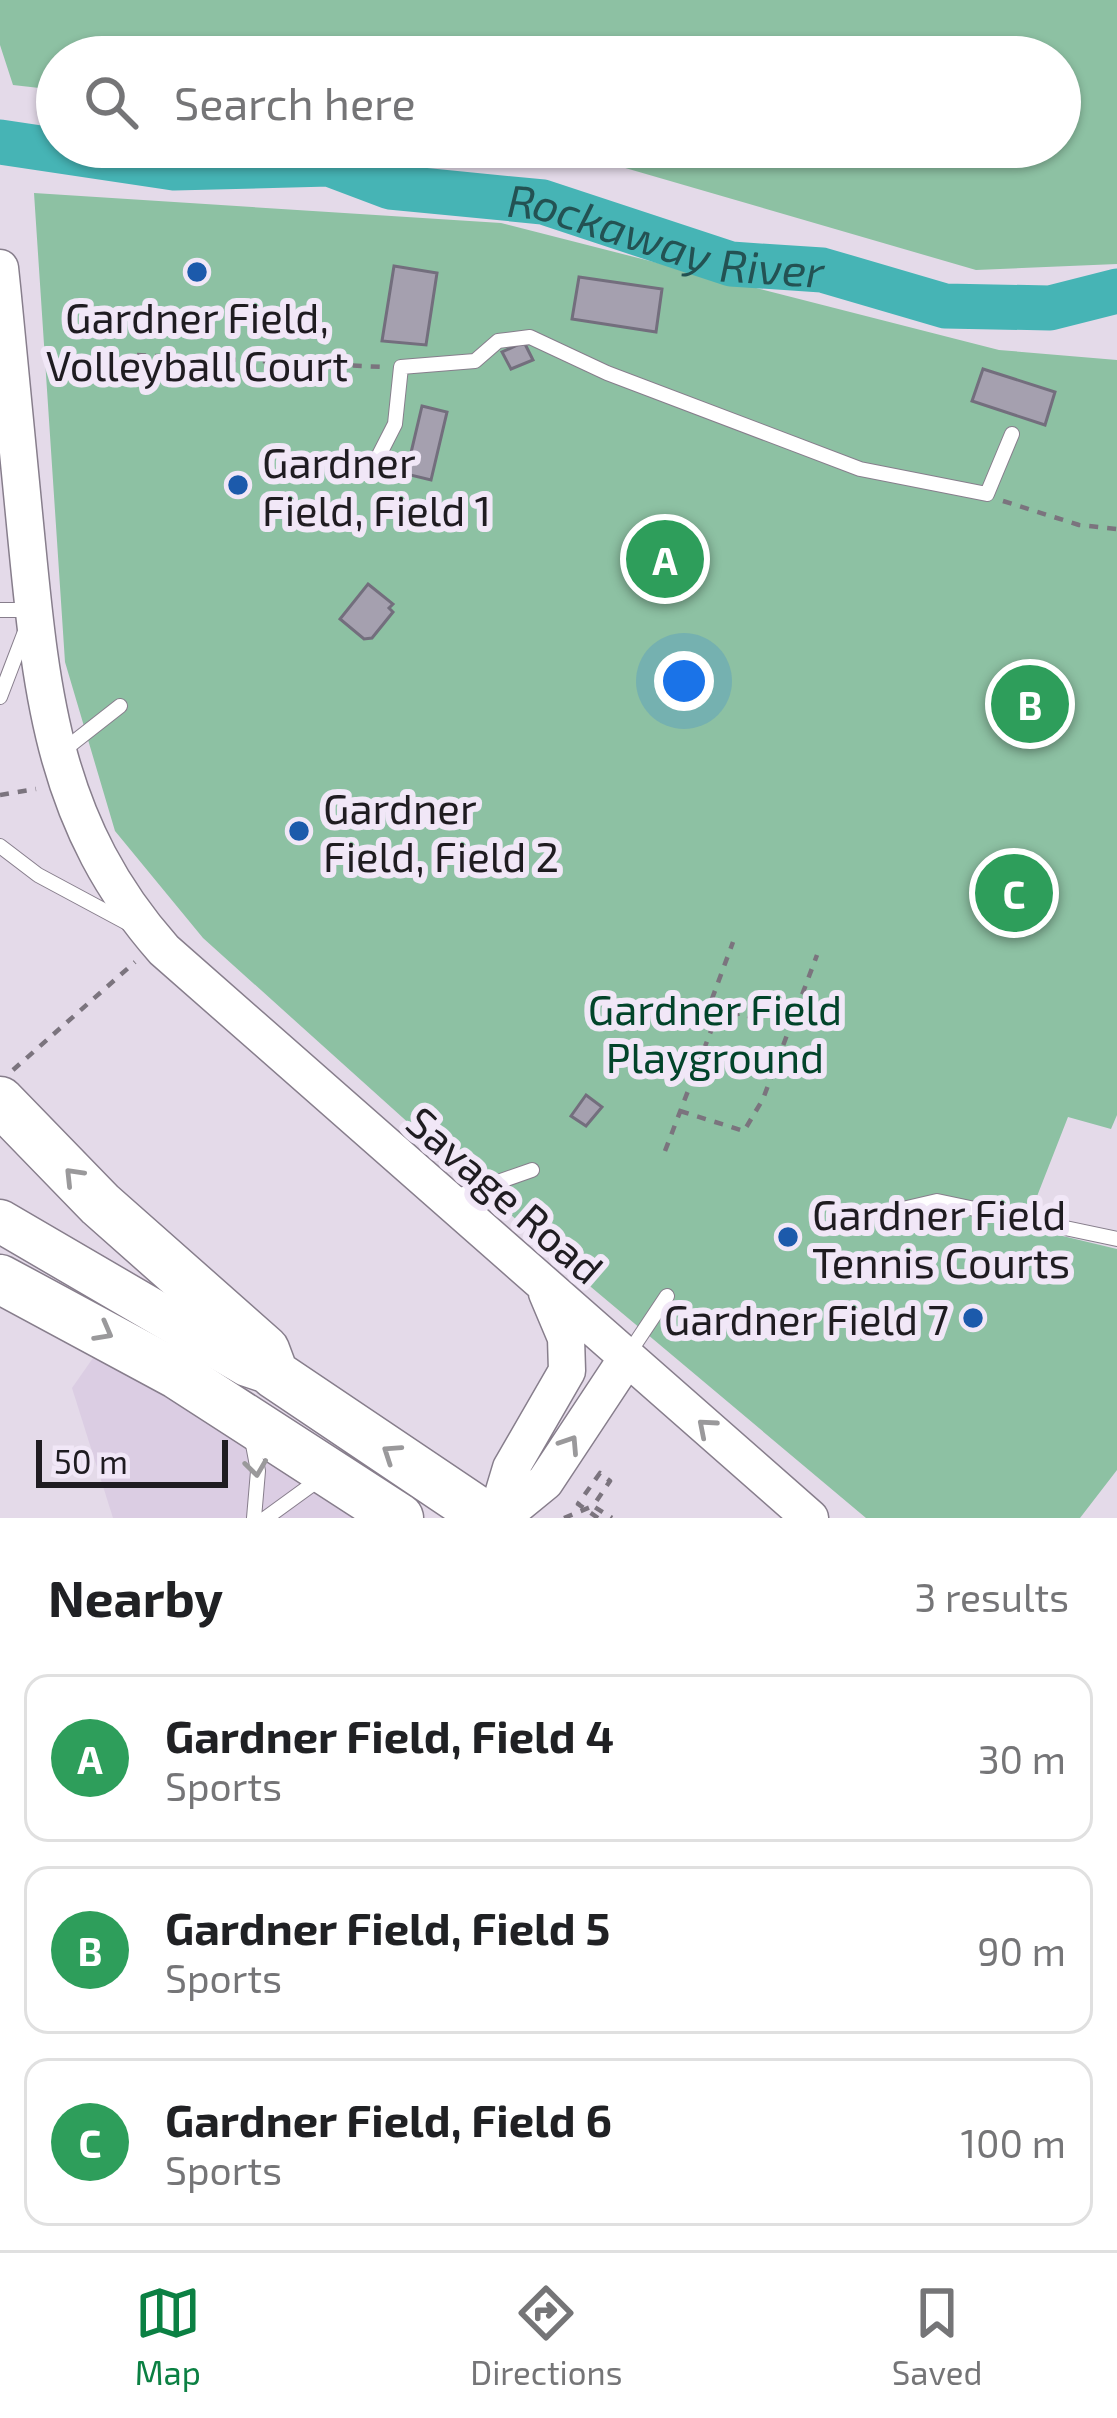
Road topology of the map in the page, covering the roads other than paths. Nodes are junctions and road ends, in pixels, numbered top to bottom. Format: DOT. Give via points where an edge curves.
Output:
graph roads {
  1 [pos="0,268"];
  2 [pos="3,332"];
  3 [pos="1012,434"];
  4 [pos="372,470"];
  5 [pos="17,610"];
  6 [pos="0,697"];
  7 [pos="120,706"];
  8 [pos="56,756"];
  9 [pos="0,846"];
  10 [pos="145,945"];
  11 [pos="0,1100"];
  12 [pos="532,1170"];
  13 [pos="444,1201"];
  14 [pos="894,1211"];
  15 [pos="0,1221"];
  16 [pos="1117,1238"];
  17 [pos="0,1279"];
  18 [pos="546,1290"];
  19 [pos="667,1296"];
  20 [pos="627,1358"];
  21 [pos="567,1371"];
  22 [pos="274,1374"];
  23 [pos="247,1418"];
  24 [pos="331,1473"];
  25 [pos="271,1517"];
  26 [pos="254,1518"];
  27 [pos="399,1518"];
  28 [pos="495,1518"];
  29 [pos="810,1518"];
  1 -- 2 [label="street, Savage Road"];
  2 -- 5 [label="street, Savage Road"];
  3 -- 4 [label="lane" via="987,494 860,469 530,337 498,341 475,361 401,367 395,424"];
  5 -- 6 [label="lane, Savage Road"];
  5 -- 8 [label="street, Savage Road"];
  7 -- 8 [label="lane"];
  8 -- 10 [label="street, Savage Road" via="84,832"];
  9 -- 10 [label="lane, Savage Road"];
  10 -- 13 [label="street, Savage Road"];
  22 -- 11 [label="highway, one-way" via="266,1350 100,1204"];
  12 -- 13 [label="lane"];
  13 -- 18 [label="street, Savage Road"];
  14 -- 16 [label="lane" via="937,1201"];
  15 -- 22 [label="main road"];
  17 -- 23 [label="highway, one-way"];
  18 -- 20 [label="street, Savage Road"];
  18 -- 21 [label="street" via="566,1338"];
  19 -- 20 [label="lane"];
  20 -- 21 [label="street"];
  28 -- 20 [label="street, one-way" via="545,1482"];
  29 -- 20 [label="street, Savage Road, one-way"];
  21 -- 28 [label="street" via="511,1468"];
  28 -- 22 [label="highway, one-way"];
  23 -- 24 [label="highway"];
  23 -- 26 [label="lane, one-way" via="258,1472"];
  24 -- 25 [label="lane"];
  24 -- 27 [label="highway"];
}
